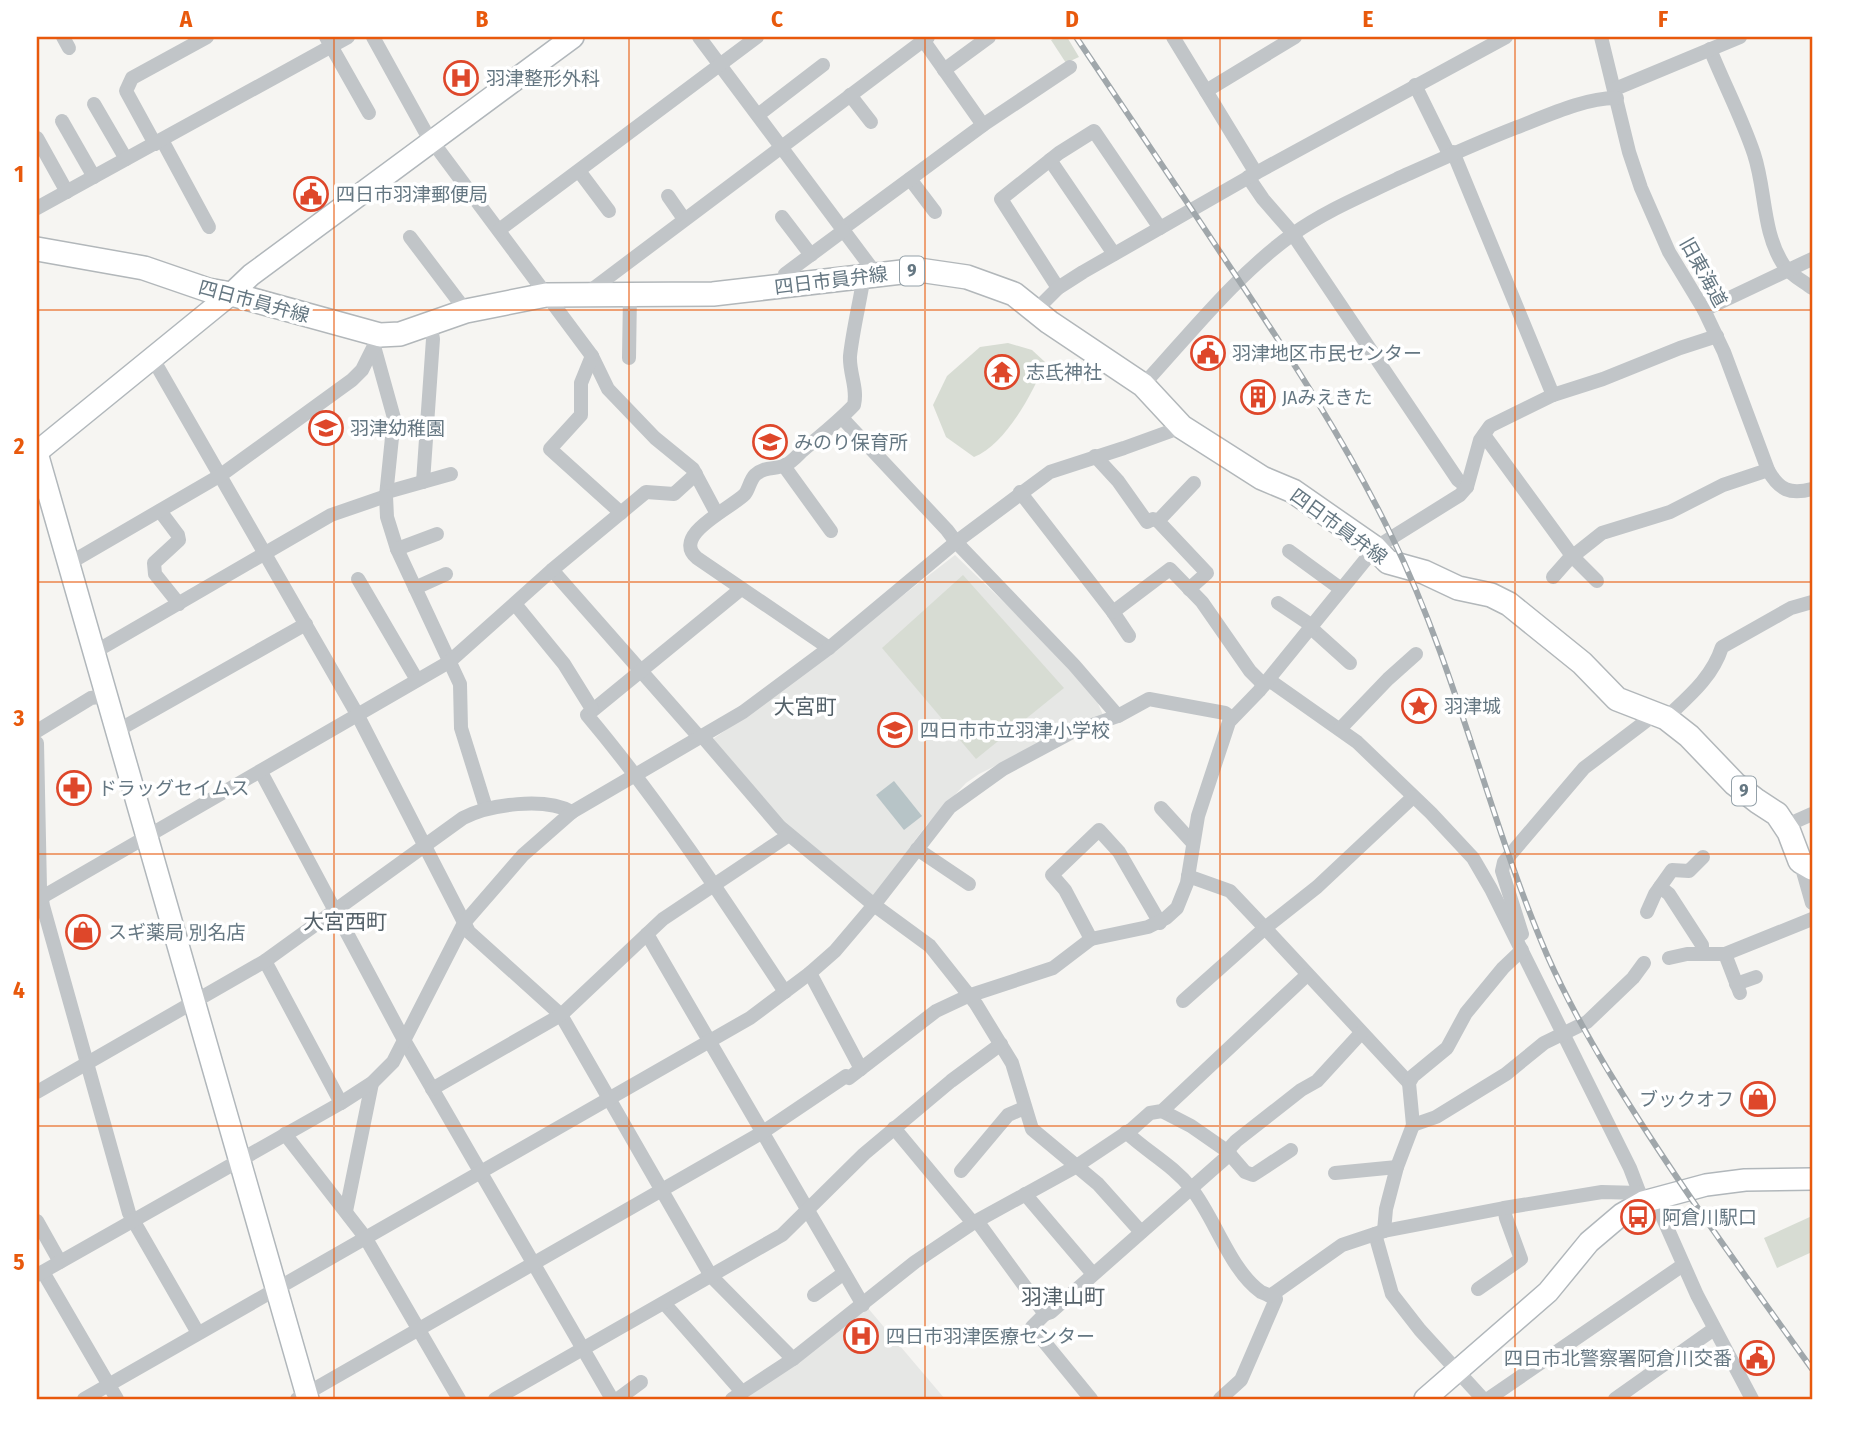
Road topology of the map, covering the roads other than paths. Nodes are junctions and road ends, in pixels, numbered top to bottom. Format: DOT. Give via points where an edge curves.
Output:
graph roads {
  1 [pos="207,37"];
  2 [pos="348,37"];
  3 [pos="373,37"];
  4 [pos="573,37"];
  5 [pos="699,37"];
  6 [pos="757,37"];
  7 [pos="989,37"];
  8 [pos="1173,37"];
  9 [pos="1296,37"];
  10 [pos="1506,37"];
  11 [pos="1601,37"];
  12 [pos="1740,37"];
  13 [pos="924,38"];
  14 [pos="1490,40"];
  15 [pos="328,41"];
  16 [pos="1707,45"];
  17 [pos="719,65"];
  18 [pos="823,65"];
  19 [pos="1070,67"];
  20 [pos="944,70"];
  21 [pos="1415,85"];
  22 [pos="1206,92"];
  23 [pos="1616,93"];
  24 [pos="850,95"];
  25 [pos="94,104"];
  26 [pos="369,113"];
  27 [pos="758,116"];
  28 [pos="62,121"];
  29 [pos="871,122"];
  30 [pos="983,124"];
  31 [pos="37,138"];
  32 [pos="432,140"];
  33 [pos="158,142"];
  34 [pos="781,146"];
  35 [pos="1451,153"];
  36 [pos="126,159"];
  37 [pos="1050,160"];
  38 [pos="579,171"];
  39 [pos="1252,175"];
  40 [pos="94,177"];
  41 [pos="910,179"];
  42 [pos="67,192"];
  43 [pos="667,196"];
  44 [pos="37,208"];
  45 [pos="609,211"];
  46 [pos="935,212"];
  47 [pos="782,217"];
  48 [pos="684,219"];
  49 [pos="209,228"];
  50 [pos="1160,228"];
  51 [pos="499,230"];
  52 [pos="843,230"];
  53 [pos="1293,235"];
  54 [pos="410,237"];
  55 [pos="37,249"];
  56 [pos="1114,254"];
  57 [pos="811,256"];
  58 [pos="1812,260"];
  59 [pos="1789,271"];
  60 [pos="785,274"];
  61 [pos="870,275"];
  62 [pos="1058,288"];
  63 [pos="1812,288"];
  64 [pos="586,293"];
  65 [pos="231,294"];
  66 [pos="630,294"];
  67 [pos="546,295"];
  68 [pos="1035,310"];
  69 [pos="1704,310"];
  70 [pos="466,311"];
  71 [pos="430,323"];
  72 [pos="1717,336"];
  73 [pos="377,340"];
  74 [pos="592,356"];
  75 [pos="153,359"];
  76 [pos="629,359"];
  77 [pos="1143,385"];
  78 [pos="1553,394"];
  79 [pos="842,418"];
  80 [pos="1182,426"];
  81 [pos="1484,435"];
  82 [pos="37,452"];
  83 [pos="1095,456"];
  84 [pos="784,466"];
  85 [pos="1768,470"];
  86 [pos="451,474"];
  87 [pos="696,474"];
  88 [pos="221,475"];
  89 [pos="423,482"];
  90 [pos="1194,483"];
  91 [pos="1466,487"];
  92 [pos="1812,489"];
  93 [pos="1020,492"];
  94 [pos="386,494"];
  95 [pos="160,511"];
  96 [pos="621,513"];
  97 [pos="717,514"];
  98 [pos="1158,521"];
  99 [pos="831,531"];
  100 [pos="437,534"];
  101 [pos="956,542"];
  102 [pos="1374,548"];
  103 [pos="397,549"];
  104 [pos="1289,551"];
  105 [pos="266,554"];
  106 [pos="1573,557"];
  107 [pos="68,564"];
  108 [pos="552,569"];
  109 [pos="446,574"];
  110 [pos="1553,577"];
  111 [pos="358,579"];
  112 [pos="1597,581"];
  113 [pos="415,588"];
  114 [pos="741,589"];
  115 [pos="1189,589"];
  116 [pos="1341,589"];
  117 [pos="1812,602"];
  118 [pos="1278,603"];
  119 [pos="179,604"];
  120 [pos="515,604"];
  121 [pos="1113,612"];
  122 [pos="306,624"];
  123 [pos="1311,626"];
  124 [pos="1129,636"];
  125 [pos="829,648"];
  126 [pos="93,653"];
  127 [pos="1416,654"];
  128 [pos="449,662"];
  129 [pos="1350,663"];
  130 [pos="641,671"];
  131 [pos="417,680"];
  132 [pos="1266,682"];
  133 [pos="105,696"];
  134 [pos="592,709"];
  135 [pos="357,714"];
  136 [pos="1118,716"];
  137 [pos="1660,716"];
  138 [pos="1232,718"];
  139 [pos="1340,729"];
  140 [pos="37,731"];
  141 [pos="116,732"];
  142 [pos="701,737"];
  143 [pos="37,743"];
  144 [pos="261,772"];
  145 [pos="636,774"];
  146 [pos="1413,797"];
  147 [pos="486,808"];
  148 [pos="1161,808"];
  149 [pos="572,812"];
  150 [pos="38,814"];
  151 [pos="1812,814"];
  152 [pos="1785,826"];
  153 [pos="789,835"];
  154 [pos="146,837"];
  155 [pos="1192,842"];
  156 [pos="425,845"];
  157 [pos="917,849"];
  158 [pos="1703,857"];
  159 [pos="1806,865"];
  160 [pos="1188,876"];
  161 [pos="714,884"];
  162 [pos="970,884"];
  163 [pos="1660,887"];
  164 [pos="39,898"];
  165 [pos="1812,904"];
  166 [pos="874,905"];
  167 [pos="335,912"];
  168 [pos="1647,912"];
  169 [pos="1812,919"];
  170 [pos="464,923"];
  171 [pos="1160,923"];
  172 [pos="1265,928"];
  173 [pos="647,934"];
  174 [pos="1091,939"];
  175 [pos="1520,947"];
  176 [pos="1702,954"];
  177 [pos="1725,954"];
  178 [pos="1669,958"];
  179 [pos="265,961"];
  180 [pos="1644,962"];
  181 [pos="810,973"];
  182 [pos="1307,975"];
  183 [pos="1756,977"];
  184 [pos="785,992"];
  185 [pos="968,996"];
  186 [pos="194,1001"];
  187 [pos="1183,1001"];
  188 [pos="561,1015"];
  189 [pos="1361,1033"];
  190 [pos="1562,1034"];
  191 [pos="404,1040"];
  192 [pos="709,1041"];
  193 [pos="1001,1044"];
  194 [pos="88,1063"];
  195 [pos="861,1069"];
  196 [pos="372,1083"];
  197 [pos="1409,1083"];
  198 [pos="432,1089"];
  199 [pos="37,1092"];
  200 [pos="609,1098"];
  201 [pos="341,1103"];
  202 [pos="1024,1108"];
  203 [pos="1162,1111"];
  204 [pos="1413,1125"];
  205 [pos="894,1128"];
  206 [pos="763,1132"];
  207 [pos="1126,1132"];
  208 [pos="285,1134"];
  209 [pos="1291,1150"];
  210 [pos="1229,1153"];
  211 [pos="239,1160"];
  212 [pos="1075,1167"];
  213 [pos="1397,1167"];
  214 [pos="961,1171"];
  215 [pos="479,1172"];
  216 [pos="1335,1173"];
  217 [pos="1812,1179"];
  218 [pos="1191,1188"];
  219 [pos="663,1189"];
  220 [pos="1025,1194"];
  221 [pos="1646,1198"];
  222 [pos="1504,1208"];
  223 [pos="808,1211"];
  224 [pos="346,1212"];
  225 [pos="133,1220"];
  226 [pos="37,1221"];
  227 [pos="975,1222"];
  228 [pos="1141,1232"];
  229 [pos="1379,1233"];
  230 [pos="365,1237"];
  231 [pos="60,1262"];
  232 [pos="532,1263"];
  233 [pos="1683,1265"];
  234 [pos="40,1273"];
  235 [pos="844,1273"];
  236 [pos="1093,1274"];
  237 [pos="711,1276"];
  238 [pos="277,1289"];
  239 [pos="1478,1289"];
  240 [pos="814,1295"];
  241 [pos="1270,1296"];
  242 [pos="664,1303"];
  243 [pos="863,1305"];
  244 [pos="1045,1314"];
  245 [pos="418,1328"];
  246 [pos="1714,1329"];
  247 [pos="198,1333"];
  248 [pos="582,1349"];
  249 [pos="793,1359"];
  250 [pos="1457,1370"];
  251 [pos="641,1382"];
  252 [pos="109,1385"];
  253 [pos="737,1396"];
  254 [pos="304,1397"];
  255 [pos="84,1399"];
  256 [pos="117,1399"];
  257 [pos="459,1399"];
  258 [pos="495,1399"];
  259 [pos="612,1399"];
  260 [pos="618,1399"];
  261 [pos="1091,1399"];
  262 [pos="1220,1399"];
  263 [pos="1424,1399"];
  264 [pos="1485,1399"];
  265 [pos="1615,1399"];
  266 [pos="1752,1399"];
  1 -- 33 [label="street" via="132,78 126,91"];
  2 -- 15 [label="street"];
  3 -- 32 [label="street"];
  4 -- 32 [label="street"];
  5 -- 17 [label="street"];
  6 -- 17 [label="street"];
  7 -- 20 [label="street"];
  8 -- 22 [label="street"];
  9 -- 22 [label="street"];
  10 -- 14 [label="street"];
  11 -- 23 [label="street, 旧東海道"];
  12 -- 16 [label="street"];
  13 -- 20 [label="street"];
  13 -- 24 [label="street"];
  14 -- 21 [label="street"];
  15 -- 26 [label="street"];
  15 -- 33 [label="street"];
  16 -- 23 [label="street"];
  16 -- 59 [label="street" via="1754,154 1770,234"];
  17 -- 27 [label="street"];
  17 -- 38 [label="street"];
  18 -- 27 [label="street"];
  19 -- 30 [label="street"];
  20 -- 30 [label="street"];
  21 -- 35 [label="street"];
  21 -- 39 [label="street"];
  22 -- 39 [label="street"];
  23 -- 35 [label="street"];
  23 -- 69 [label="street, 旧東海道" via="1641,188 1669,251"];
  24 -- 29 [label="street"];
  24 -- 34 [label="street"];
  25 -- 36 [label="street"];
  27 -- 34 [label="street"];
  28 -- 40 [label="street"];
  30 -- 41 [label="street"];
  31 -- 42 [label="street"];
  32 -- 51 [label="street"];
  32 -- 65 [label="street"];
  33 -- 36 [label="street"];
  33 -- 49 [label="street"];
  34 -- 48 [label="street"];
  34 -- 52 [label="street"];
  35 -- 53 [label="street" via="1348,202"];
  35 -- 78 [label="street"];
  36 -- 40 [label="street"];
  37 -- 50 [label="street" via="1094,131"];
  37 -- 56 [label="street"];
  37 -- 62 [label="street" via="1001,199"];
  38 -- 45 [label="street"];
  38 -- 51 [label="street"];
  39 -- 50 [label="street"];
  39 -- 53 [label="street" via="1263,200"];
  40 -- 42 [label="street"];
  41 -- 46 [label="street"];
  41 -- 52 [label="street"];
  42 -- 44 [label="street"];
  43 -- 48 [label="street"];
  47 -- 57 [label="street"];
  48 -- 64 [label="street"];
  50 -- 56 [label="street"];
  51 -- 67 [label="street"];
  52 -- 57 [label="street"];
  52 -- 61 [label="street"];
  53 -- 77 [label="street" via="1239,281"];
  53 -- 91 [label="street"];
  54 -- 70 [label="street"];
  55 -- 65 [label="main road, 四日市員弁線 / 9" via="144,268"];
  56 -- 62 [label="street"];
  57 -- 60 [label="street"];
  58 -- 59 [label="street"];
  59 -- 63 [label="street"];
  59 -- 69 [label="street"];
  61 -- 66 [label="main road, 四日市員弁線 / 9" via="713,295"];
  61 -- 68 [label="main road, 四日市員弁線 / 9" via="919,270 967,277 1007,290"];
  61 -- 79 [label="street" via="850,358 856,398"];
  62 -- 68 [label="street"];
  64 -- 66 [label="main road, 四日市員弁線 / 9"];
  64 -- 67 [label="main road, 四日市員弁線 / 9"];
  65 -- 73 [label="main road, 四日市員弁線 / 9"];
  65 -- 75 [label="street"];
  66 -- 76 [label="street"];
  67 -- 70 [label="main road, 四日市員弁線 / 9"];
  67 -- 74 [label="street"];
  68 -- 77 [label="main road, 四日市員弁線 / 9"];
  69 -- 72 [label="street, 旧東海道"];
  70 -- 71 [label="main road, 四日市員弁線 / 9"];
  71 -- 73 [label="main road, 四日市員弁線 / 9"];
  71 -- 89 [label="street" via="433,339"];
  72 -- 78 [label="street"];
  72 -- 85 [label="street, 旧東海道"];
  73 -- 88 [label="street" via="352,380"];
  73 -- 94 [label="street" via="394,418"];
  74 -- 87 [label="street" via="608,389"];
  74 -- 96 [label="street" via="581,383 581,415 550,449"];
  75 -- 82 [label="street"];
  75 -- 88 [label="street"];
  77 -- 80 [label="main road, 四日市員弁線 / 9"];
  78 -- 81 [label="street" via="1490,426"];
  79 -- 84 [label="street"];
  79 -- 101 [label="street"];
  80 -- 83 [label="street"];
  80 -- 102 [label="main road, 四日市員弁線 / 9" via="1262,478 1293,491"];
  81 -- 91 [label="street"];
  81 -- 106 [label="street"];
  82 -- 107 [label="street"];
  83 -- 93 [label="street" via="1050,471"];
  83 -- 98 [label="street" via="1147,522"];
  84 -- 97 [label="street" via="754,475 745,494"];
  84 -- 99 [label="street"];
  85 -- 92 [label="street, 旧東海道" via="1787,491"];
  85 -- 106 [label="street" via="1723,485 1670,512 1602,533"];
  86 -- 89 [label="street"];
  87 -- 96 [label="street" via="674,494 646,492"];
  87 -- 97 [label="street"];
  88 -- 95 [label="street"];
  88 -- 105 [label="street"];
  89 -- 94 [label="street"];
  90 -- 98 [label="street"];
  91 -- 102 [label="street"];
  93 -- 101 [label="street"];
  93 -- 121 [label="street"];
  94 -- 103 [label="street" via="387,517"];
  94 -- 105 [label="street" via="331,515"];
  95 -- 107 [label="street"];
  95 -- 119 [label="street" via="179,540 154,563 155,574"];
  96 -- 108 [label="street"];
  97 -- 114 [label="street" via="691,538 690,549"];
  98 -- 115 [label="street" via="1207,573"];
  100 -- 103 [label="street"];
  101 -- 125 [label="street"];
  101 -- 136 [label="street"];
  102 -- 116 [label="street"];
  102 -- 137 [label="main road, 四日市員弁線 / 9" via="1396,566 1509,604 1582,663 1617,699"];
  103 -- 113 [label="street"];
  104 -- 116 [label="street"];
  105 -- 119 [label="street"];
  105 -- 122 [label="street"];
  106 -- 110 [label="street"];
  106 -- 112 [label="street"];
  107 -- 126 [label="street"];
  108 -- 120 [label="street"];
  108 -- 130 [label="street"];
  109 -- 113 [label="street"];
  111 -- 131 [label="street"];
  113 -- 128 [label="street"];
  114 -- 125 [label="street"];
  114 -- 130 [label="street"];
  115 -- 121 [label="street" via="1170,569"];
  115 -- 132 [label="street" via="1250,671"];
  116 -- 123 [label="street"];
  117 -- 137 [label="street" via="1791,608 1722,647 1709,675"];
  118 -- 123 [label="street"];
  119 -- 126 [label="street"];
  120 -- 128 [label="street"];
  120 -- 134 [label="street" via="564,664"];
  121 -- 124 [label="street"];
  122 -- 135 [label="street"];
  122 -- 141 [label="street"];
  123 -- 129 [label="street"];
  123 -- 132 [label="street"];
  125 -- 142 [label="street"];
  126 -- 133 [label="street"];
  127 -- 139 [label="street"];
  128 -- 131 [label="street"];
  128 -- 147 [label="street" via="460,684 461,728"];
  130 -- 134 [label="street"];
  130 -- 142 [label="street"];
  131 -- 135 [label="street"];
  132 -- 138 [label="street"];
  132 -- 139 [label="street"];
  133 -- 140 [label="street" via="91,698"];
  133 -- 141 [label="street"];
  134 -- 145 [label="street" via="587,715"];
  135 -- 144 [label="street"];
  135 -- 156 [label="street"];
  136 -- 138 [label="street" via="1149,699"];
  136 -- 157 [label="street" via="1072,732 1003,768 950,807"];
  137 -- 152 [label="main road, 四日市員弁線 / 9" via="1689,736 1735,784 1777,814"];
  137 -- 175 [label="street" via="1595,757 1504,862 1502,871 1525,942"];
  138 -- 155 [label="street"];
  139 -- 146 [label="street"];
  141 -- 154 [label="street"];
  142 -- 145 [label="street"];
  142 -- 153 [label="street"];
  143 -- 150 [label="street"];
  144 -- 154 [label="street"];
  144 -- 167 [label="street"];
  145 -- 149 [label="street"];
  145 -- 161 [label="street"];
  146 -- 172 [label="street" via="1317,887"];
  146 -- 175 [label="street" via="1472,858"];
  147 -- 149 [label="street" via="551,804"];
  147 -- 156 [label="street"];
  148 -- 155 [label="street"];
  149 -- 170 [label="street" via="523,855"];
  150 -- 164 [label="street"];
  151 -- 152 [label="street"];
  152 -- 159 [label="main road, 四日市員弁線 / 9"];
  153 -- 161 [label="street"];
  153 -- 166 [label="street"];
  154 -- 164 [label="street"];
  154 -- 186 [label="street"];
  155 -- 160 [label="street"];
  156 -- 167 [label="street"];
  156 -- 170 [label="street"];
  157 -- 162 [label="street"];
  157 -- 166 [label="street"];
  158 -- 163 [label="street" via="1689,871 1672,870"];
  159 -- 165 [label="street"];
  160 -- 171 [label="street" via="1177,908"];
  160 -- 172 [label="street" via="1230,891"];
  161 -- 173 [label="street"];
  161 -- 184 [label="street"];
  163 -- 168 [label="street"];
  163 -- 176 [label="street" via="1702,945"];
  164 -- 194 [label="street"];
  166 -- 181 [label="street"];
  166 -- 185 [label="street" via="919,935"];
  167 -- 179 [label="street"];
  167 -- 191 [label="street"];
  169 -- 177 [label="street"];
  170 -- 188 [label="street" via="468,932"];
  170 -- 191 [label="street"];
  171 -- 174 [label="street"];
  171 -- 174 [label="street" via="1119,852 1098,831 1052,875"];
  172 -- 182 [label="street"];
  172 -- 187 [label="street"];
  173 -- 188 [label="street"];
  173 -- 192 [label="street"];
  174 -- 185 [label="street" via="1053,968"];
  175 -- 190 [label="street"];
  175 -- 197 [label="street" via="1474,1002 1447,1048"];
  176 -- 177 [label="street"];
  176 -- 178 [label="street"];
  177 -- 183 [label="street" via="1738,989"];
  179 -- 186 [label="street"];
  179 -- 201 [label="street"];
  180 -- 190 [label="street" via="1587,1022"];
  181 -- 184 [label="street"];
  181 -- 195 [label="street"];
  182 -- 189 [label="street"];
  182 -- 203 [label="street"];
  184 -- 192 [label="street"];
  185 -- 193 [label="street"];
  185 -- 195 [label="street" via="936,1011"];
  186 -- 194 [label="street"];
  186 -- 211 [label="street"];
  188 -- 198 [label="street"];
  188 -- 200 [label="street"];
  189 -- 197 [label="street"];
  189 -- 210 [label="street" via="1317,1082 1236,1140"];
  190 -- 204 [label="street" via="1436,1117"];
  190 -- 221 [label="street"];
  191 -- 196 [label="street" via="393,1062"];
  191 -- 198 [label="street"];
  192 -- 200 [label="street"];
  192 -- 206 [label="street"];
  193 -- 202 [label="street" via="1012,1063"];
  193 -- 205 [label="street"];
  194 -- 199 [label="street"];
  194 -- 225 [label="street"];
  195 -- 206 [label="street"];
  196 -- 201 [label="street"];
  196 -- 224 [label="street"];
  197 -- 204 [label="street"];
  198 -- 215 [label="street"];
  200 -- 215 [label="street"];
  200 -- 219 [label="street"];
  201 -- 208 [label="street"];
  202 -- 212 [label="street" via="1032,1129"];
  202 -- 214 [label="street" via="1008,1115"];
  203 -- 207 [label="street" via="1150,1113"];
  203 -- 210 [label="street"];
  204 -- 213 [label="street"];
  205 -- 223 [label="street"];
  205 -- 227 [label="street"];
  206 -- 219 [label="street"];
  206 -- 223 [label="street"];
  207 -- 212 [label="street"];
  207 -- 218 [label="street"];
  208 -- 211 [label="street"];
  208 -- 224 [label="street"];
  209 -- 210 [label="street" via="1253,1175"];
  210 -- 218 [label="street"];
  211 -- 225 [label="street"];
  211 -- 238 [label="street"];
  212 -- 220 [label="street"];
  212 -- 228 [label="street" via="1098,1184"];
  213 -- 216 [label="street"];
  213 -- 229 [label="street"];
  215 -- 230 [label="street"];
  215 -- 232 [label="street"];
  217 -- 221 [label="street" via="1745,1180"];
  218 -- 228 [label="street"];
  218 -- 241 [label="street" via="1247,1277"];
  219 -- 232 [label="street"];
  219 -- 237 [label="street"];
  220 -- 227 [label="street"];
  220 -- 236 [label="street"];
  221 -- 222 [label="street" via="1602,1192"];
  221 -- 233 [label="street"];
  221 -- 250 [label="street" via="1598,1233 1548,1292"];
  222 -- 229 [label="street"];
  222 -- 239 [label="street" via="1521,1259"];
  223 -- 235 [label="street"];
  223 -- 237 [label="street" via="782,1235"];
  224 -- 230 [label="street"];
  225 -- 231 [label="street"];
  225 -- 247 [label="street"];
  226 -- 231 [label="street"];
  227 -- 243 [label="street" via="915,1262"];
  227 -- 244 [label="street"];
  228 -- 236 [label="street"];
  229 -- 241 [label="street" via="1342,1245"];
  229 -- 250 [label="street" via="1392,1294"];
  230 -- 238 [label="street"];
  230 -- 245 [label="street"];
  231 -- 234 [label="street"];
  232 -- 245 [label="street"];
  232 -- 248 [label="street"];
  233 -- 246 [label="street"];
  233 -- 264 [label="street"];
  234 -- 252 [label="street"];
  235 -- 240 [label="street"];
  235 -- 243 [label="street"];
  236 -- 244 [label="street"];
  237 -- 242 [label="street"];
  237 -- 249 [label="street"];
  238 -- 247 [label="street"];
  238 -- 254 [label="street"];
  241 -- 262 [label="street" via="1276,1299 1241,1380"];
  242 -- 248 [label="street"];
  242 -- 253 [label="street"];
  243 -- 249 [label="street"];
  244 -- 261 [label="street" via="1032,1327"];
  245 -- 254 [label="street"];
  245 -- 257 [label="street"];
  246 -- 265 [label="street"];
  246 -- 266 [label="street"];
  247 -- 252 [label="street"];
  248 -- 258 [label="street"];
  248 -- 259 [label="street"];
  249 -- 253 [label="street"];
  250 -- 263 [label="street"];
  250 -- 264 [label="street"];
  251 -- 260 [label="street"];
  252 -- 255 [label="street"];
  252 -- 256 [label="street"];
}
